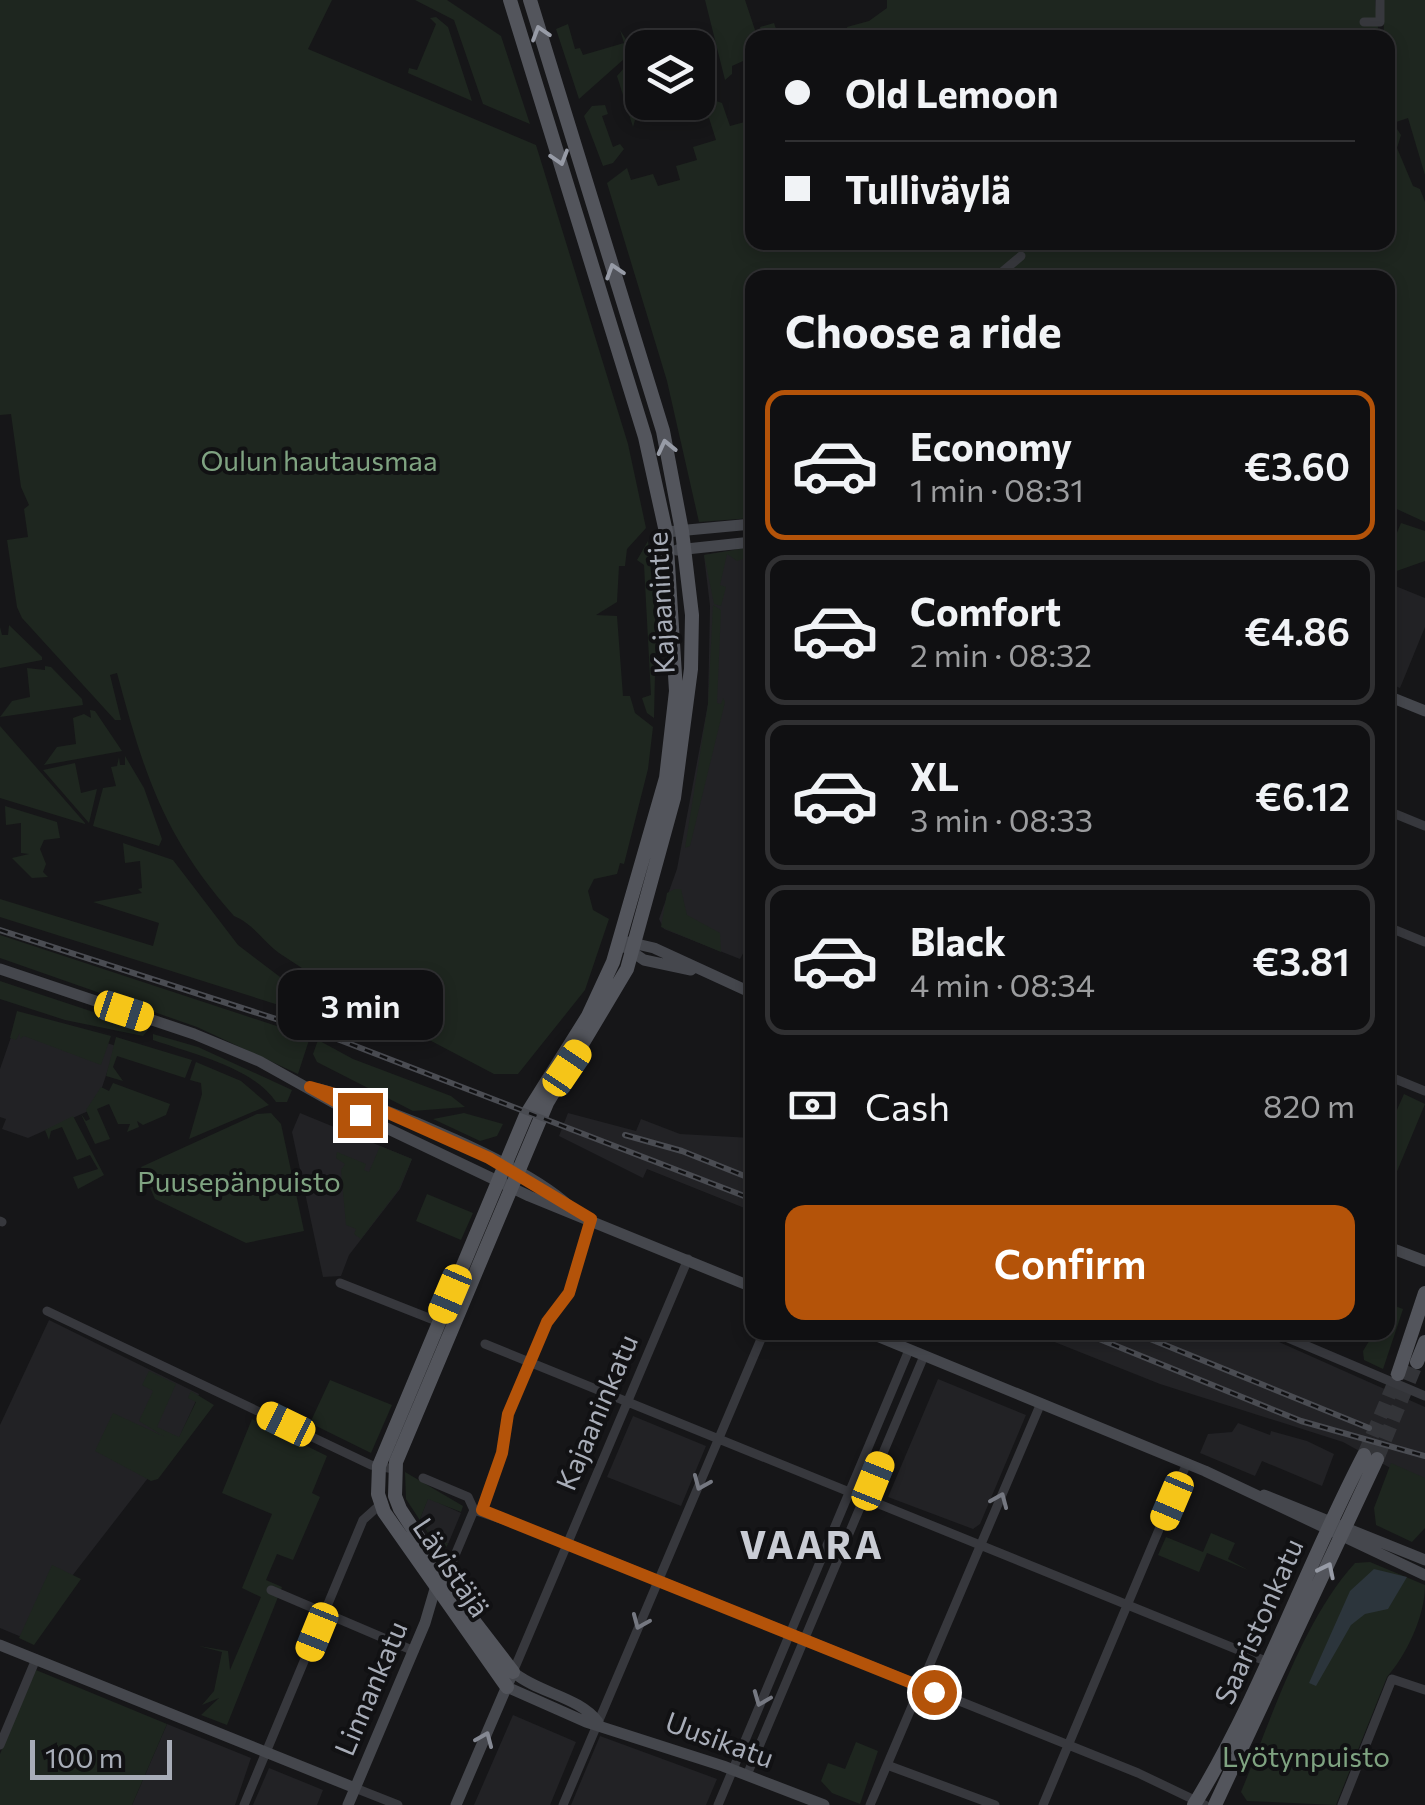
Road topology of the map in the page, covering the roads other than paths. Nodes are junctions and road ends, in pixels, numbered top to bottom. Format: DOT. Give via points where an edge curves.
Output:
graph roads {
  1 [pos="510,0"];
  2 [pos="530,0"];
  3 [pos="1380,0"];
  4 [pos="1364,22"];
  5 [pos="1022,256"];
  6 [pos="1005,270"];
  7 [pos="745,525"];
  8 [pos="682,531"];
  9 [pos="666,532"];
  10 [pos="745,543"];
  11 [pos="684,549"];
  12 [pos="668,550"];
  13 [pos="1395,699"];
  14 [pos="1425,711"];
  15 [pos="1395,813"];
  16 [pos="1425,826"];
  17 [pos="1395,930"];
  18 [pos="1425,942"];
  19 [pos="619,943"];
  20 [pos="634,948"];
  21 [pos="0,969"];
  22 [pos="745,990"];
  23 [pos="1395,1079"];
  24 [pos="1425,1091"];
  25 [pos="508,1177"];
  26 [pos="591,1219"];
  27 [pos="1395,1250"];
  28 [pos="688,1259"];
  29 [pos="1425,1262"];
  30 [pos="340,1283"];
  31 [pos="745,1284"];
  32 [pos="1425,1294"];
  33 [pos="47,1311"];
  34 [pos="439,1322"];
  35 [pos="761,1340"];
  36 [pos="886,1340"];
  37 [pos="1293,1340"];
  38 [pos="1425,1342"];
  39 [pos="485,1344"];
  40 [pos="909,1350"];
  41 [pos="924,1356"];
  42 [pos="1417,1362"];
  43 [pos="530,1363"];
  44 [pos="1398,1374"];
  45 [pos="1425,1396"];
  46 [pos="628,1402"];
  47 [pos="1040,1403"];
  48 [pos="719,1439"];
  49 [pos="1187,1463"];
  50 [pos="386,1468"];
  51 [pos="422,1478"];
  52 [pos="850,1492"];
  53 [pos="866,1498"];
  54 [pos="388,1500"];
  55 [pos="478,1510"];
  56 [pos="1328,1525"];
  57 [pos="1344,1533"];
  58 [pos="568,1543"];
  59 [pos="981,1544"];
  60 [pos="1425,1560"];
  61 [pos="1425,1574"];
  62 [pos="659,1580"];
  63 [pos="440,1584"];
  64 [pos="271,1590"];
  65 [pos="1128,1604"];
  66 [pos="450,1610"];
  67 [pos="325,1613"];
  68 [pos="470,1616"];
  69 [pos="425,1624"];
  70 [pos="790,1634"];
  71 [pos="804,1640"];
  72 [pos="0,1645"];
  73 [pos="414,1651"];
  74 [pos="36,1659"];
  75 [pos="1268,1662"];
  76 [pos="510,1680"];
  77 [pos="921,1687"];
  78 [pos="1425,1690"];
  79 [pos="598,1722"];
  80 [pos="0,1745"];
  81 [pos="1068,1745"];
  82 [pos="266,1752"];
  83 [pos="887,1766"];
  84 [pos="732,1770"];
  85 [pos="747,1775"];
  86 [pos="355,1788"];
  87 [pos="1210,1803"];
  88 [pos="244,1805"];
  89 [pos="348,1805"];
  90 [pos="398,1805"];
  91 [pos="456,1805"];
  92 [pos="563,1805"];
  93 [pos="718,1805"];
  94 [pos="824,1805"];
  95 [pos="870,1805"];
  96 [pos="996,1805"];
  97 [pos="1043,1805"];
  98 [pos="1342,1805"];
  1 -- 9 [label="main road, Kajaanintie, one-way" via="632,389"];
  8 -- 2 [label="main road, Kajaanintie, one-way" via="644,364"];
  3 -- 4 [label="street" via="1380,22"];
  5 -- 6 [label="street"];
  7 -- 8 [label="street"];
  8 -- 9 [label="street"];
  8 -- 11 [label="main road, Kajaanintie"];
  9 -- 12 [label="main road, Kajaanintie"];
  10 -- 11 [label="street"];
  11 -- 12 [label="street"];
  11 -- 20 [label="main road, Kajaanintie" via="692,669 684,738"];
  12 -- 19 [label="main road, Kajaanintie" via="675,623 666,778"];
  13 -- 14 [label="street"];
  15 -- 16 [label="street"];
  17 -- 18 [label="street"];
  19 -- 20 [label="street"];
  19 -- 25 [label="main road, Kajaanintie" via="602,988 539,1090"];
  20 -- 22 [label="street" via="672,968 696,970"];
  20 -- 25 [label="main road, Kajaanintie"];
  21 -- 25 [label="street" via="194,1034"];
  23 -- 24 [label="street"];
  25 -- 26 [label="street"];
  25 -- 34 [label="main road"];
  25 -- 50 [label="main road"];
  26 -- 28 [label="street"];
  26 -- 43 [label="street, Linnankatu" via="569,1293 547,1322"];
  27 -- 29 [label="street"];
  28 -- 31 [label="street"];
  28 -- 46 [label="street, Kajaaninkatu"];
  30 -- 34 [label="street"];
  32 -- 44 [label="main road"];
  33 -- 50 [label="street"];
  34 -- 50 [label="main road"];
  35 -- 48 [label="street"];
  36 -- 40 [label="street"];
  37 -- 45 [label="street"];
  38 -- 42 [label="main road"];
  39 -- 43 [label="street"];
  40 -- 41 [label="street"];
  40 -- 52 [label="street"];
  41 -- 47 [label="street"];
  41 -- 53 [label="street"];
  43 -- 46 [label="street"];
  43 -- 55 [label="street, Linnankatu"];
  46 -- 48 [label="street"];
  46 -- 58 [label="street, Kajaaninkatu"];
  47 -- 49 [label="street"];
  59 -- 47 [label="street, one-way"];
  48 -- 52 [label="street"];
  48 -- 62 [label="street, one-way"];
  49 -- 56 [label="street"];
  49 -- 65 [label="street"];
  50 -- 54 [label="main road, Lävistäjä"];
  51 -- 55 [label="street" via="468,1497"];
  52 -- 53 [label="street"];
  52 -- 70 [label="street"];
  53 -- 59 [label="street"];
  53 -- 71 [label="street"];
  54 -- 63 [label="main road, Lävistäjä"];
  54 -- 67 [label="street" via="363,1520"];
  55 -- 58 [label="street"];
  55 -- 63 [label="street, Linnankatu"];
  56 -- 57 [label="street"];
  56 -- 57 [label="main road, Saaristonkatu" via="1370,1457"];
  56 -- 75 [label="main road, Saaristonkatu"];
  57 -- 60 [label="street"];
  57 -- 61 [label="street"];
  87 -- 57 [label="main road, Saaristonkatu, one-way"];
  58 -- 62 [label="street"];
  58 -- 76 [label="street, Kajaaninkatu"];
  59 -- 65 [label="street"];
  59 -- 77 [label="street"];
  62 -- 70 [label="street"];
  62 -- 79 [label="street, one-way"];
  63 -- 66 [label="main road, Lävistäjä"];
  63 -- 68 [label="main road, Lävistäjä"];
  63 -- 69 [label="street, Linnankatu"];
  64 -- 67 [label="street"];
  65 -- 75 [label="street"];
  65 -- 81 [label="street"];
  66 -- 68 [label="street"];
  66 -- 69 [label="street"];
  66 -- 76 [label="main road, Lävistäjä"];
  67 -- 73 [label="street"];
  67 -- 82 [label="street"];
  68 -- 76 [label="main road, Lävistäjä"];
  69 -- 73 [label="street, Linnankatu"];
  70 -- 71 [label="street"];
  70 -- 84 [label="street, one-way"];
  71 -- 77 [label="street"];
  71 -- 85 [label="street"];
  72 -- 74 [label="street"];
  73 -- 86 [label="street, Linnankatu"];
  74 -- 80 [label="street"];
  74 -- 82 [label="street"];
  75 -- 87 [label="main road, Saaristonkatu"];
  76 -- 79 [label="street, Uusikatu" via="591,1712"];
  91 -- 76 [label="street, Kajaaninkatu, one-way"];
  77 -- 81 [label="street"];
  77 -- 83 [label="street"];
  78 -- 98 [label="street" via="1394,1678"];
  79 -- 84 [label="street, Uusikatu"];
  79 -- 92 [label="street"];
  81 -- 87 [label="street"];
  81 -- 97 [label="street"];
  82 -- 86 [label="street"];
  82 -- 88 [label="street"];
  83 -- 95 [label="street"];
  83 -- 96 [label="street"];
  84 -- 85 [label="street, Uusikatu"];
  84 -- 93 [label="street"];
  85 -- 94 [label="street, Uusikatu"];
  86 -- 89 [label="street, Linnankatu"];
  86 -- 90 [label="street"];
}
